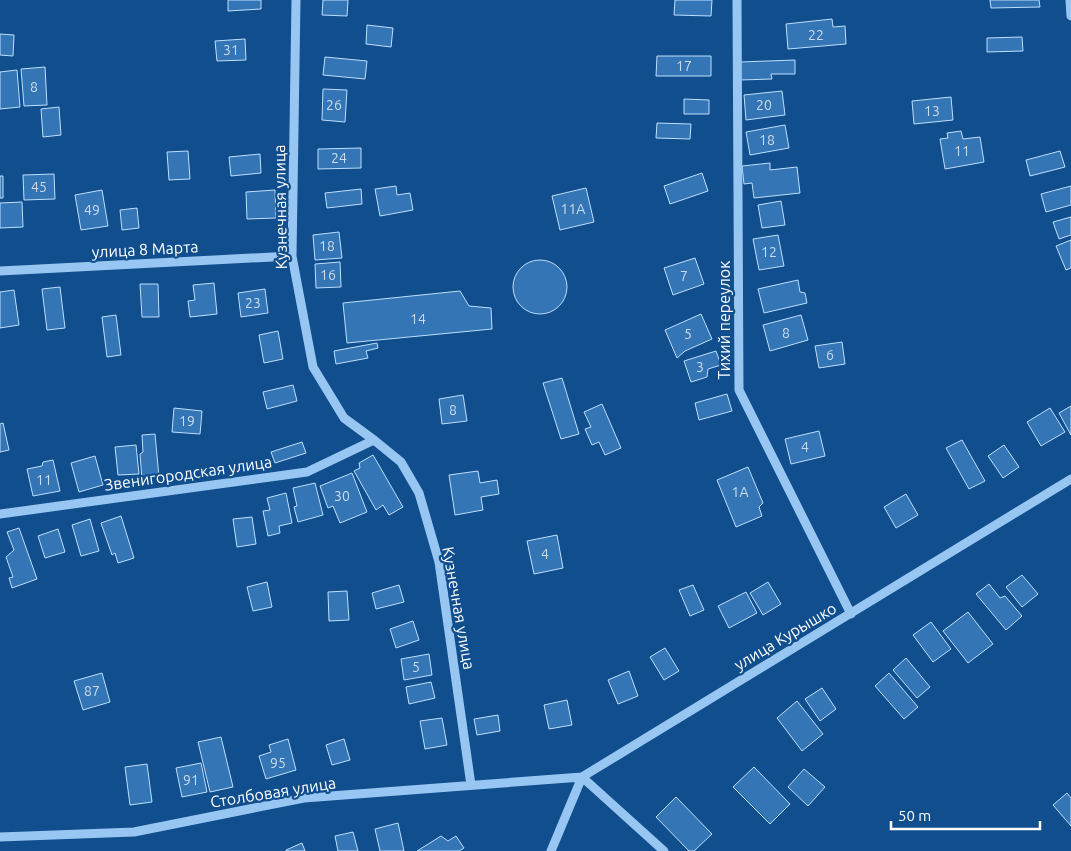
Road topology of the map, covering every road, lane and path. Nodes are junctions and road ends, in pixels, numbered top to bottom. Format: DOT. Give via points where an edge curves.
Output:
graph roads {
  1 [pos="296,0"];
  2 [pos="736,0"];
  3 [pos="1070,0"];
  4 [pos="1071,16"];
  5 [pos="292,256"];
  6 [pos="0,271"];
  7 [pos="374,440"];
  8 [pos="1071,479"];
  9 [pos="0,514"];
  10 [pos="851,614"];
  11 [pos="582,777"];
  12 [pos="471,785"];
  13 [pos="0,837"];
  14 [pos="551,851"];
  15 [pos="664,851"];
  1 -- 5 [label="street, Кузнечная улица"];
  2 -- 10 [label="street, Тихий переулок" via="739,390"];
  3 -- 4 [label="street"];
  5 -- 6 [label="street, улица 8 Марта"];
  5 -- 7 [label="street, Кузнечная улица" via="313,367 344,418"];
  7 -- 9 [label="street, Звенигородская улица" via="307,472"];
  7 -- 12 [label="street, Кузнечная улица" via="400,462 419,493 439,562"];
  8 -- 10 [label="street, улица Курышко"];
  10 -- 11 [label="street, улица Курышко"];
  11 -- 12 [label="street, Столбовая улица"];
  11 -- 14 [label="street"];
  11 -- 15 [label="street"];
  12 -- 13 [label="street, Столбовая улица" via="304,798 134,832"];
}
